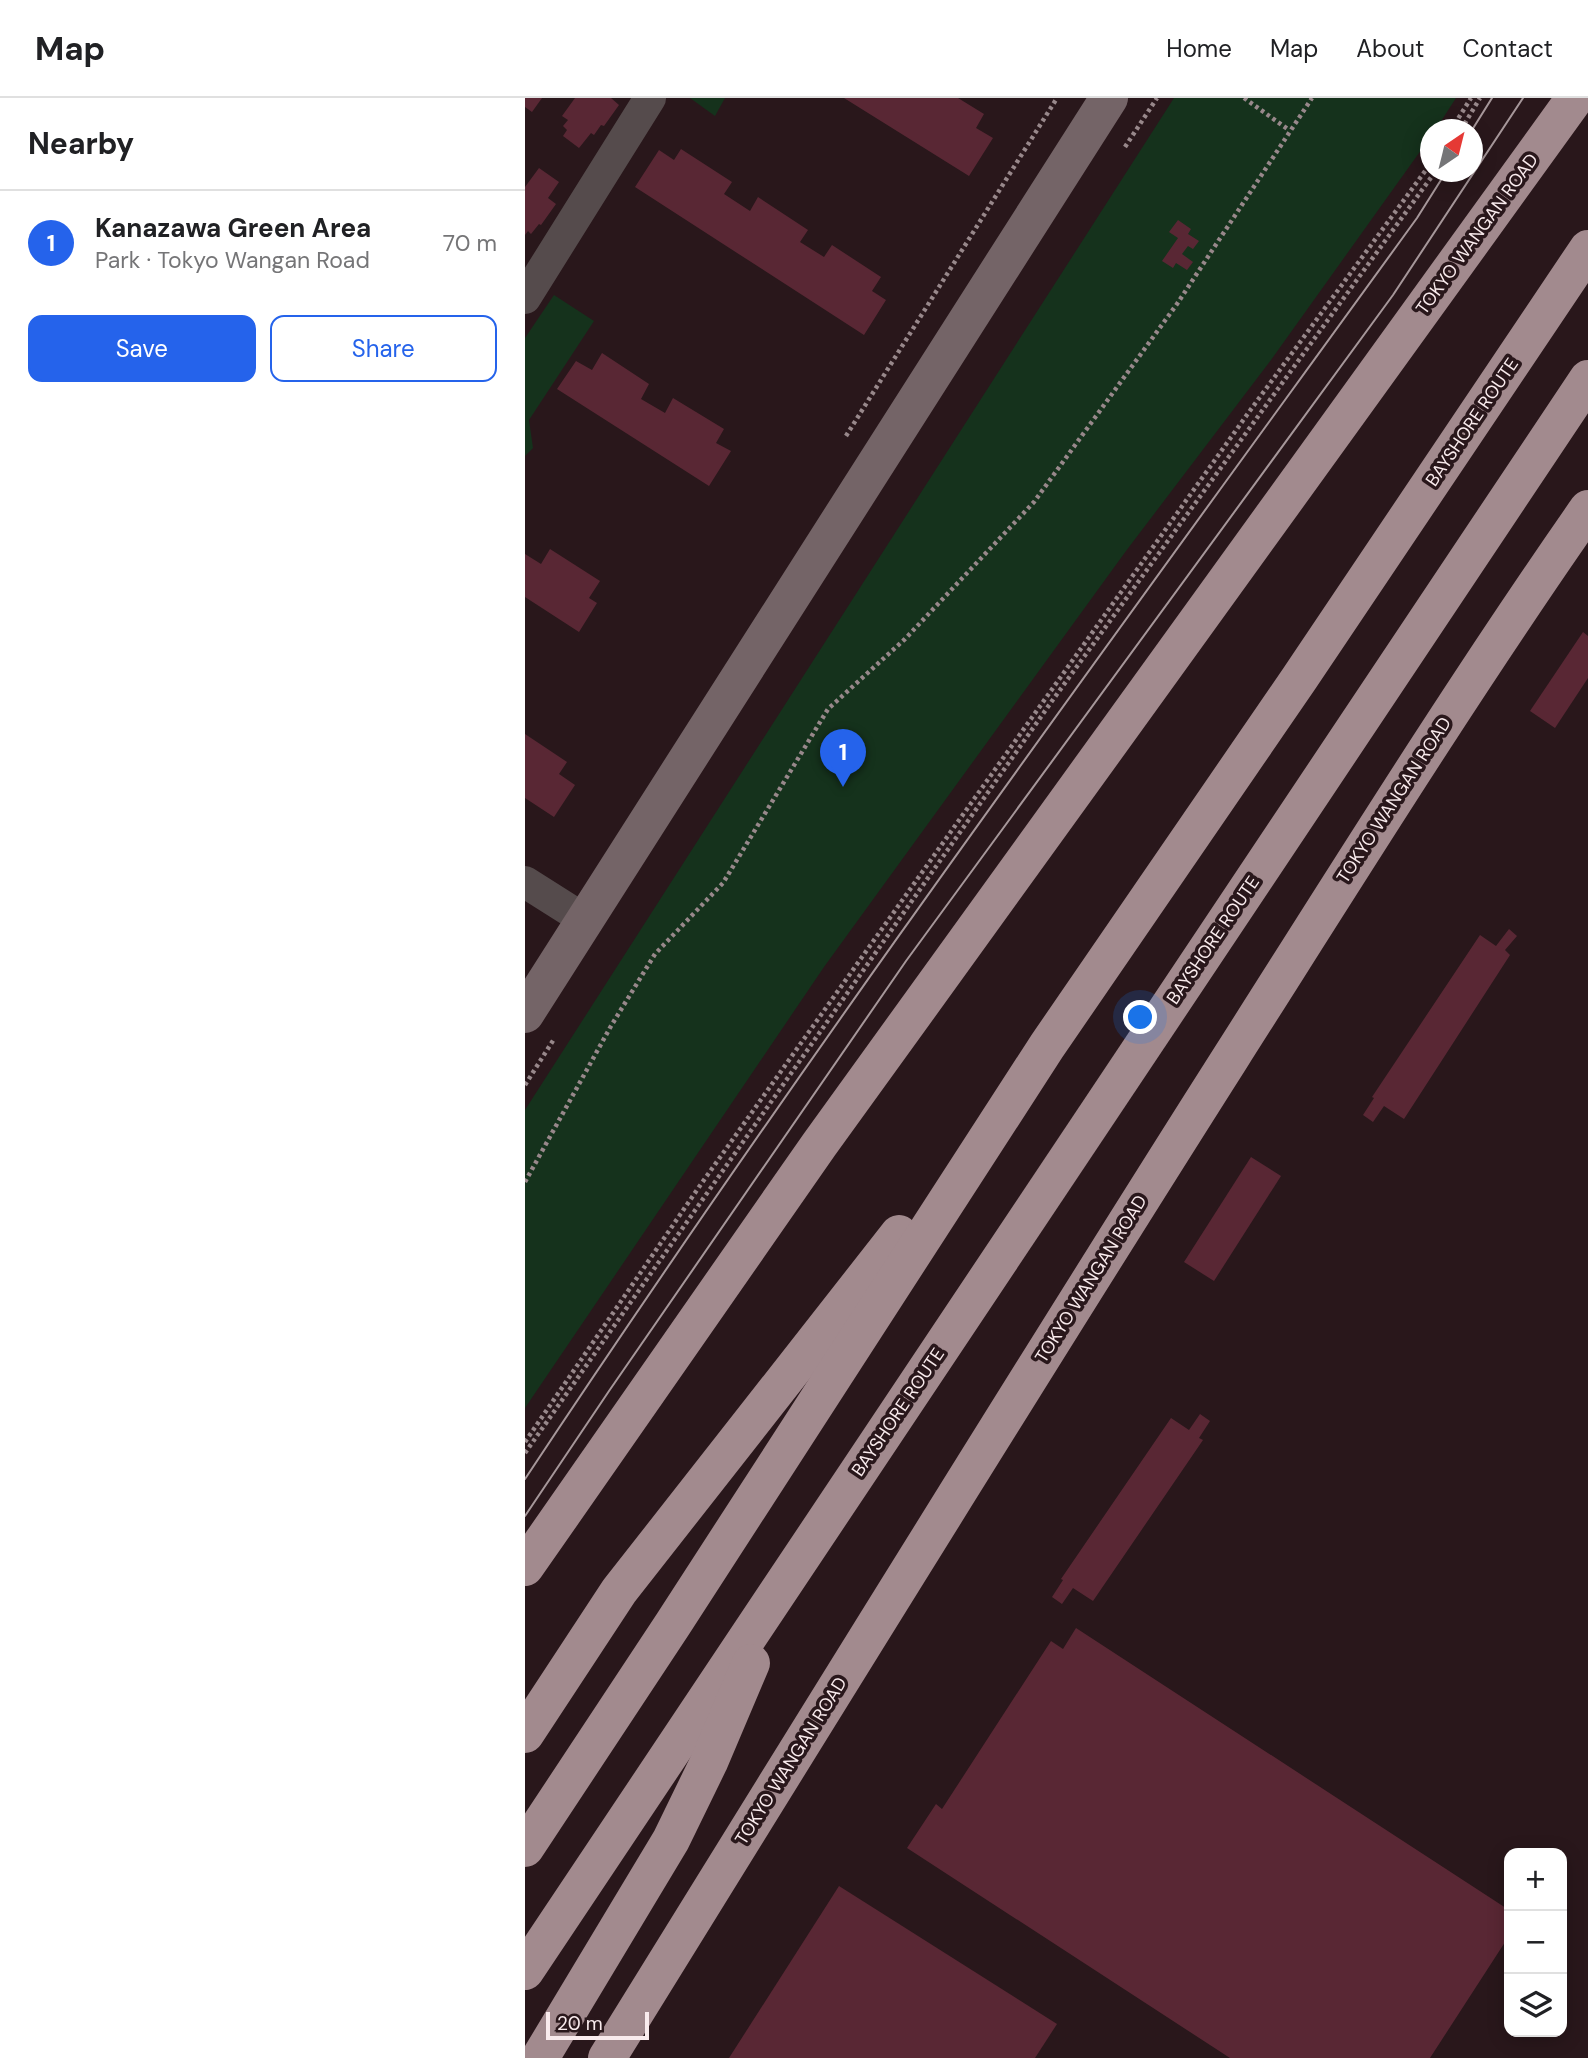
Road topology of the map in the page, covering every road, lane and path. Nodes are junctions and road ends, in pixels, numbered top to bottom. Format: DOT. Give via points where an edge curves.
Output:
graph roads {
  1 [pos="650,98"];
  2 [pos="1109,98"];
  3 [pos="1244,98"];
  4 [pos="1312,98"];
  5 [pos="1471,98"];
  6 [pos="1481,98"];
  7 [pos="1575,98"];
  8 [pos="1458,119"];
  9 [pos="1468,119"];
  10 [pos="1289,130"];
  11 [pos="1420,177"];
  12 [pos="1428,182"];
  13 [pos="1588,249"];
  14 [pos="525,298"];
  15 [pos="1588,379"];
  16 [pos="1588,509"];
  17 [pos="525,882"];
  18 [pos="585,920"];
  19 [pos="525,1014"];
  20 [pos="1047,1046"];
  21 [pos="525,1182"];
  22 [pos="525,1442"];
  23 [pos="525,1453"];
  24 [pos="525,1567"];
  25 [pos="791,1571"];
  26 [pos="525,1734"];
  27 [pos="525,1848"];
  28 [pos="525,1971"];
  29 [pos="540,2058"];
  30 [pos="607,2058"];
  1 -- 14 [label="street"];
  2 -- 18 [label="street"];
  3 -- 10 [label="path"];
  4 -- 10 [label="path"];
  5 -- 8 [label="path"];
  6 -- 9 [label="path"];
  7 -- 24 [label="highway, TOKYO WANGAN ROAD" via="819,1144"];
  10 -- 21 [label="path" via="1177,304 1034,502 905,639 828,709 723,883 655,954"];
  11 -- 22 [label="path" via="699,1187"];
  12 -- 23 [label="path" via="1052,701"];
  13 -- 20 [label="highway, BAYSHORE ROUTE"];
  15 -- 25 [label="highway, BAYSHORE ROUTE"];
  16 -- 30 [label="highway, TOKYO WANGAN ROAD" via="1508,623 1125,1223"];
  17 -- 18 [label="street"];
  18 -- 19 [label="street"];
  20 -- 26 [label="highway" via="619,1591"];
  20 -- 27 [label="highway"];
  25 -- 28 [label="highway"];
  25 -- 29 [label="highway" via="671,1840"];
}
